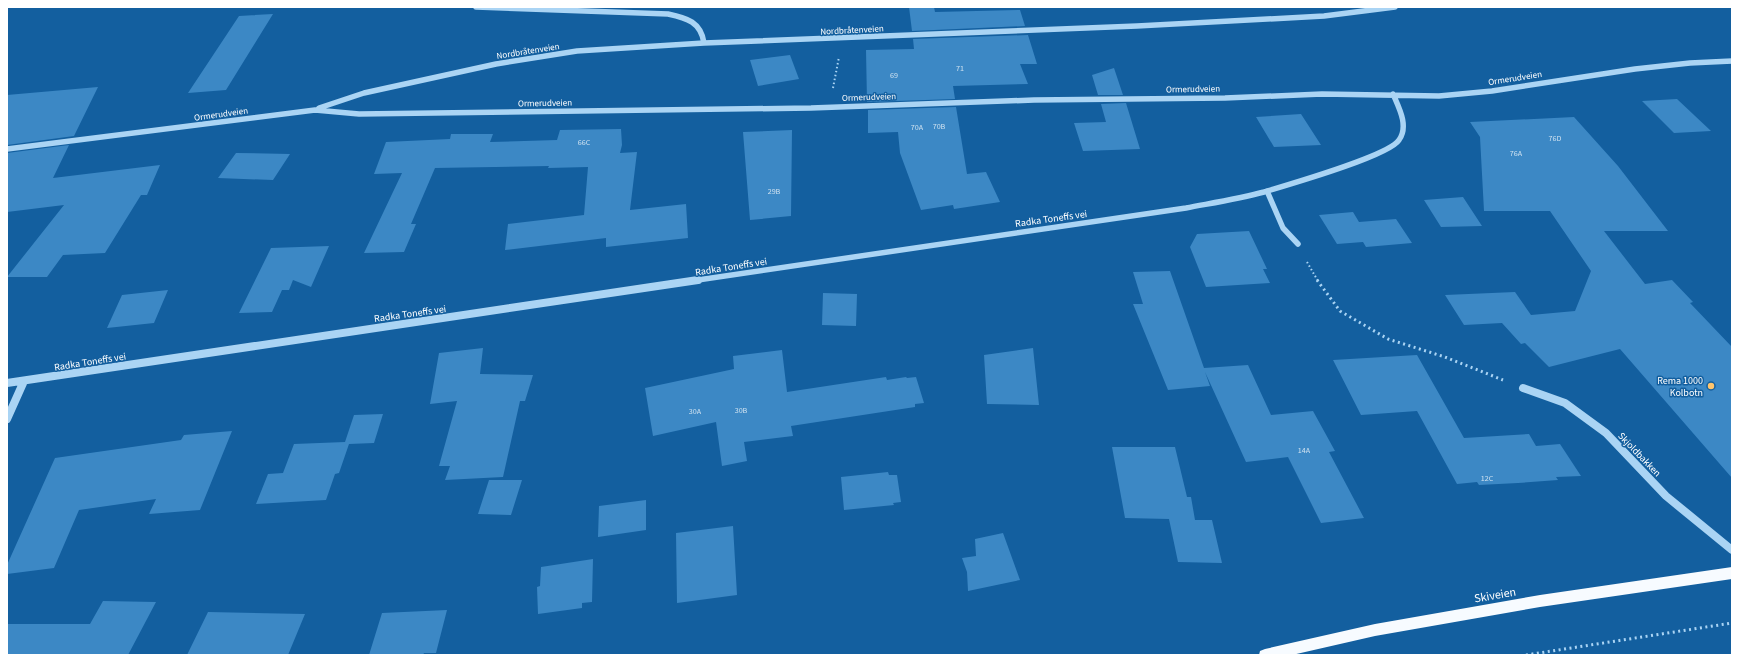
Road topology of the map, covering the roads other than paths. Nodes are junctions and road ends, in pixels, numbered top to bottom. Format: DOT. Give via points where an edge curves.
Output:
graph roads {
  1 [pos="476,7"];
  2 [pos="1395,7"];
  3 [pos="704,43"];
  4 [pos="1732,61"];
  5 [pos="1393,94"];
  6 [pos="315,110"];
  7 [pos="7,149"];
  8 [pos="1267,191"];
  9 [pos="1298,244"];
  10 [pos="24,381"];
  11 [pos="7,383"];
  12 [pos="1523,388"];
  13 [pos="7,418"];
  14 [pos="1732,550"];
  15 [pos="1732,573"];
  16 [pos="1265,655"];
  1 -- 3 [label="street" via="668,14 684,17 698,26 703,34"];
  2 -- 3 [label="street, Nordbråtenveien" via="1324,16"];
  3 -- 6 [label="street, Nordbråtenveien" via="576,51 496,64 364,93"];
  4 -- 5 [label="street, Ormerudveien" via="1635,69 1470,94"];
  5 -- 6 [label="street, Ormerudveien" via="640,111 359,114"];
  5 -- 8 [label="street, Radka Toneffs vei" via="1402,116 1404,130 1399,141 1372,157"];
  6 -- 7 [label="street, Ormerudveien"];
  8 -- 9 [label="street" via="1283,228"];
  8 -- 10 [label="street, Radka Toneffs vei" via="1186,208"];
  10 -- 11 [label="street, Radka Toneffs vei"];
  10 -- 13 [label="street"];
  12 -- 14 [label="street, Skjoldbakken" via="1565,403 1606,433 1666,496"];
  15 -- 16 [label="main road, Skiveien" via="1375,630"];
}
